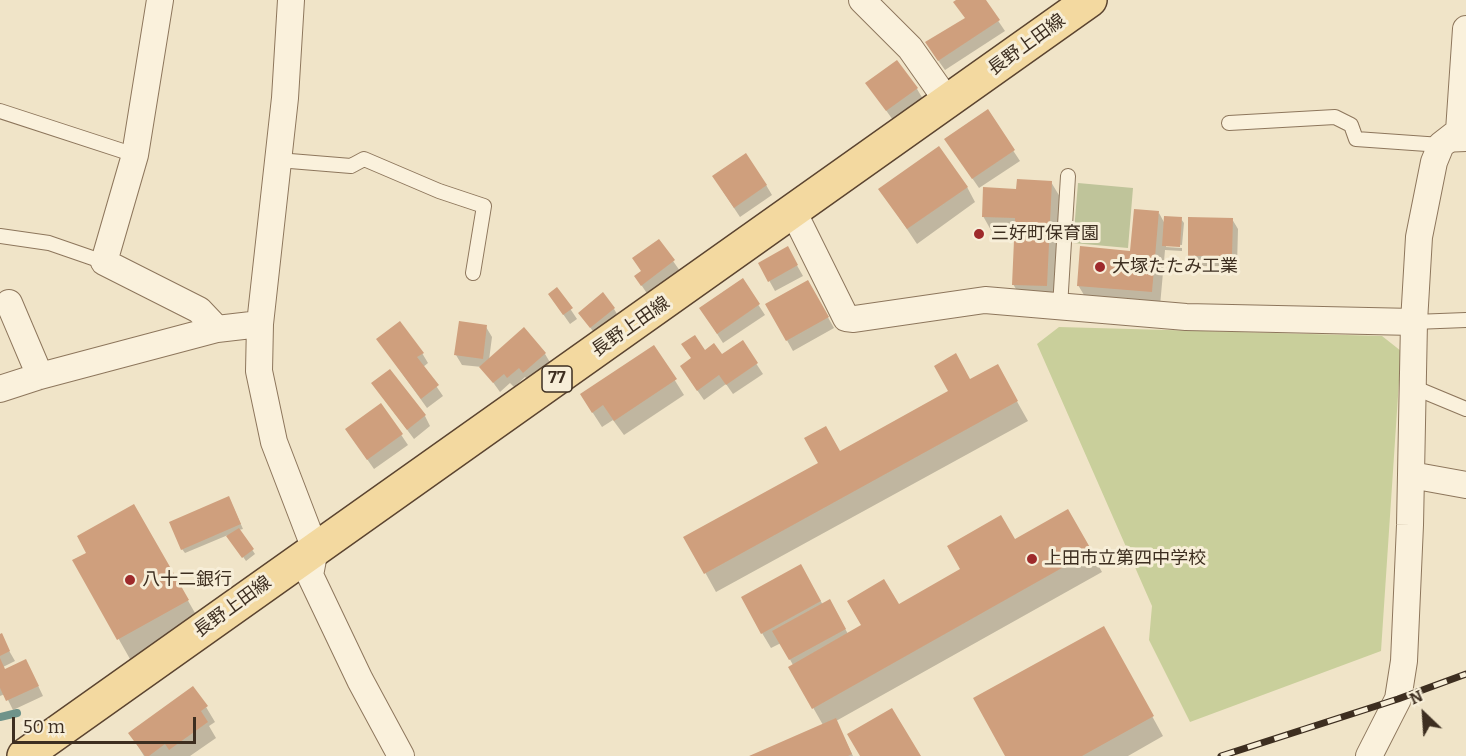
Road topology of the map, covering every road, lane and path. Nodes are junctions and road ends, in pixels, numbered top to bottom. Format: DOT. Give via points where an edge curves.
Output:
graph roads {
  1 [pos="160,0"];
  2 [pos="291,0"];
  3 [pos="862,0"];
  4 [pos="1089,0"];
  5 [pos="1466,29"];
  6 [pos="948,102"];
  7 [pos="0,111"];
  8 [pos="1228,123"];
  9 [pos="1454,144"];
  10 [pos="135,155"];
  11 [pos="278,160"];
  12 [pos="1068,176"];
  13 [pos="794,213"];
  14 [pos="0,236"];
  15 [pos="104,262"];
  16 [pos="474,273"];
  17 [pos="9,303"];
  18 [pos="1060,307"];
  19 [pos="1466,320"];
  20 [pos="1414,322"];
  21 [pos="260,324"];
  22 [pos="217,329"];
  23 [pos="39,376"];
  24 [pos="1413,387"];
  25 [pos="0,388"];
  26 [pos="1466,409"];
  27 [pos="1411,475"];
  28 [pos="1466,485"];
  29 [pos="315,549"];
  30 [pos="24,756"];
  31 [pos="401,756"];
  32 [pos="1369,756"];
  1 -- 10 [label="street"];
  2 -- 11 [label="street"];
  3 -- 6 [label="street" via="910,48"];
  4 -- 6 [label="main road, 長野上田線 / 77"];
  5 -- 9 [label="street" via="1459,131"];
  6 -- 13 [label="main road, 長野上田線 / 77"];
  7 -- 10 [label="lane"];
  8 -- 9 [label="lane" via="1335,117 1351,125 1356,139"];
  9 -- 20 [label="street" via="1434,162 1419,237"];
  10 -- 15 [label="street"];
  11 -- 16 [label="lane" via="351,166 364,159 484,206"];
  11 -- 21 [label="street"];
  12 -- 18 [label="lane"];
  13 -- 18 [label="street" via="846,318 985,300"];
  13 -- 29 [label="main road, 長野上田線 / 77"];
  14 -- 15 [label="lane" via="49,243"];
  15 -- 22 [label="street" via="200,310"];
  17 -- 23 [label="street"];
  18 -- 20 [label="street" via="1186,317"];
  19 -- 20 [label="lane"];
  20 -- 24 [label="street"];
  21 -- 22 [label="street"];
  21 -- 29 [label="street" via="259,371 274,442"];
  22 -- 23 [label="street"];
  23 -- 25 [label="street"];
  24 -- 26 [label="lane"];
  24 -- 27 [label="street"];
  27 -- 28 [label="street"];
  27 -- 32 [label="street" via="1400,690"];
  29 -- 30 [label="main road, 長野上田線 / 77"];
  29 -- 31 [label="street" via="310,575"];
}
